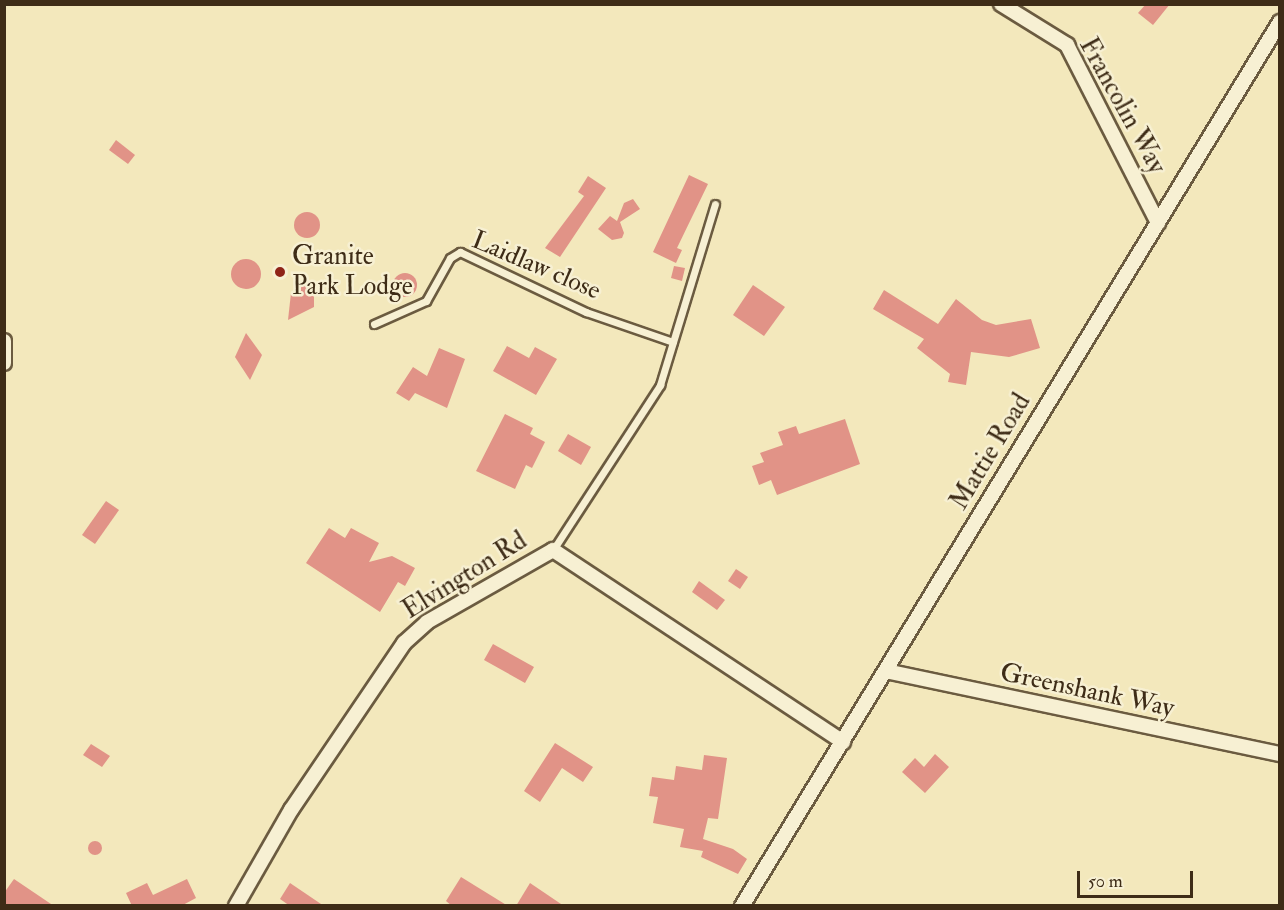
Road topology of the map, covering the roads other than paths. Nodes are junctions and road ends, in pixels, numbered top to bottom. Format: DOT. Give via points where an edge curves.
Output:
graph roads {
  1 [pos="1001,4"];
  2 [pos="1280,22"];
  3 [pos="715,204"];
  4 [pos="1158,224"];
  5 [pos="374,324"];
  6 [pos="4,341"];
  7 [pos="673,342"];
  8 [pos="4,363"];
  9 [pos="553,550"];
  10 [pos="886,671"];
  11 [pos="843,742"];
  12 [pos="1280,754"];
  13 [pos="236,906"];
  14 [pos="741,906"];
  1 -- 4 [label="street, Francolin Way" via="1067,45"];
  2 -- 4 [label="street, Mattie Road"];
  3 -- 7 [label="lane"];
  4 -- 10 [label="street, Mattie Road"];
  5 -- 7 [label="lane, Laidlaw close" via="426,301 450,258 460,252 586,312"];
  6 -- 8 [label="street"];
  7 -- 9 [label="lane" via="660,385"];
  9 -- 11 [label="street, Elvington Rd"];
  9 -- 13 [label="street, Elvington Rd" via="427,622 404,643 291,810"];
  10 -- 11 [label="street, Mattie Road"];
  10 -- 12 [label="street, Greenshank Way"];
  11 -- 14 [label="street, Mattie Road"];
}
